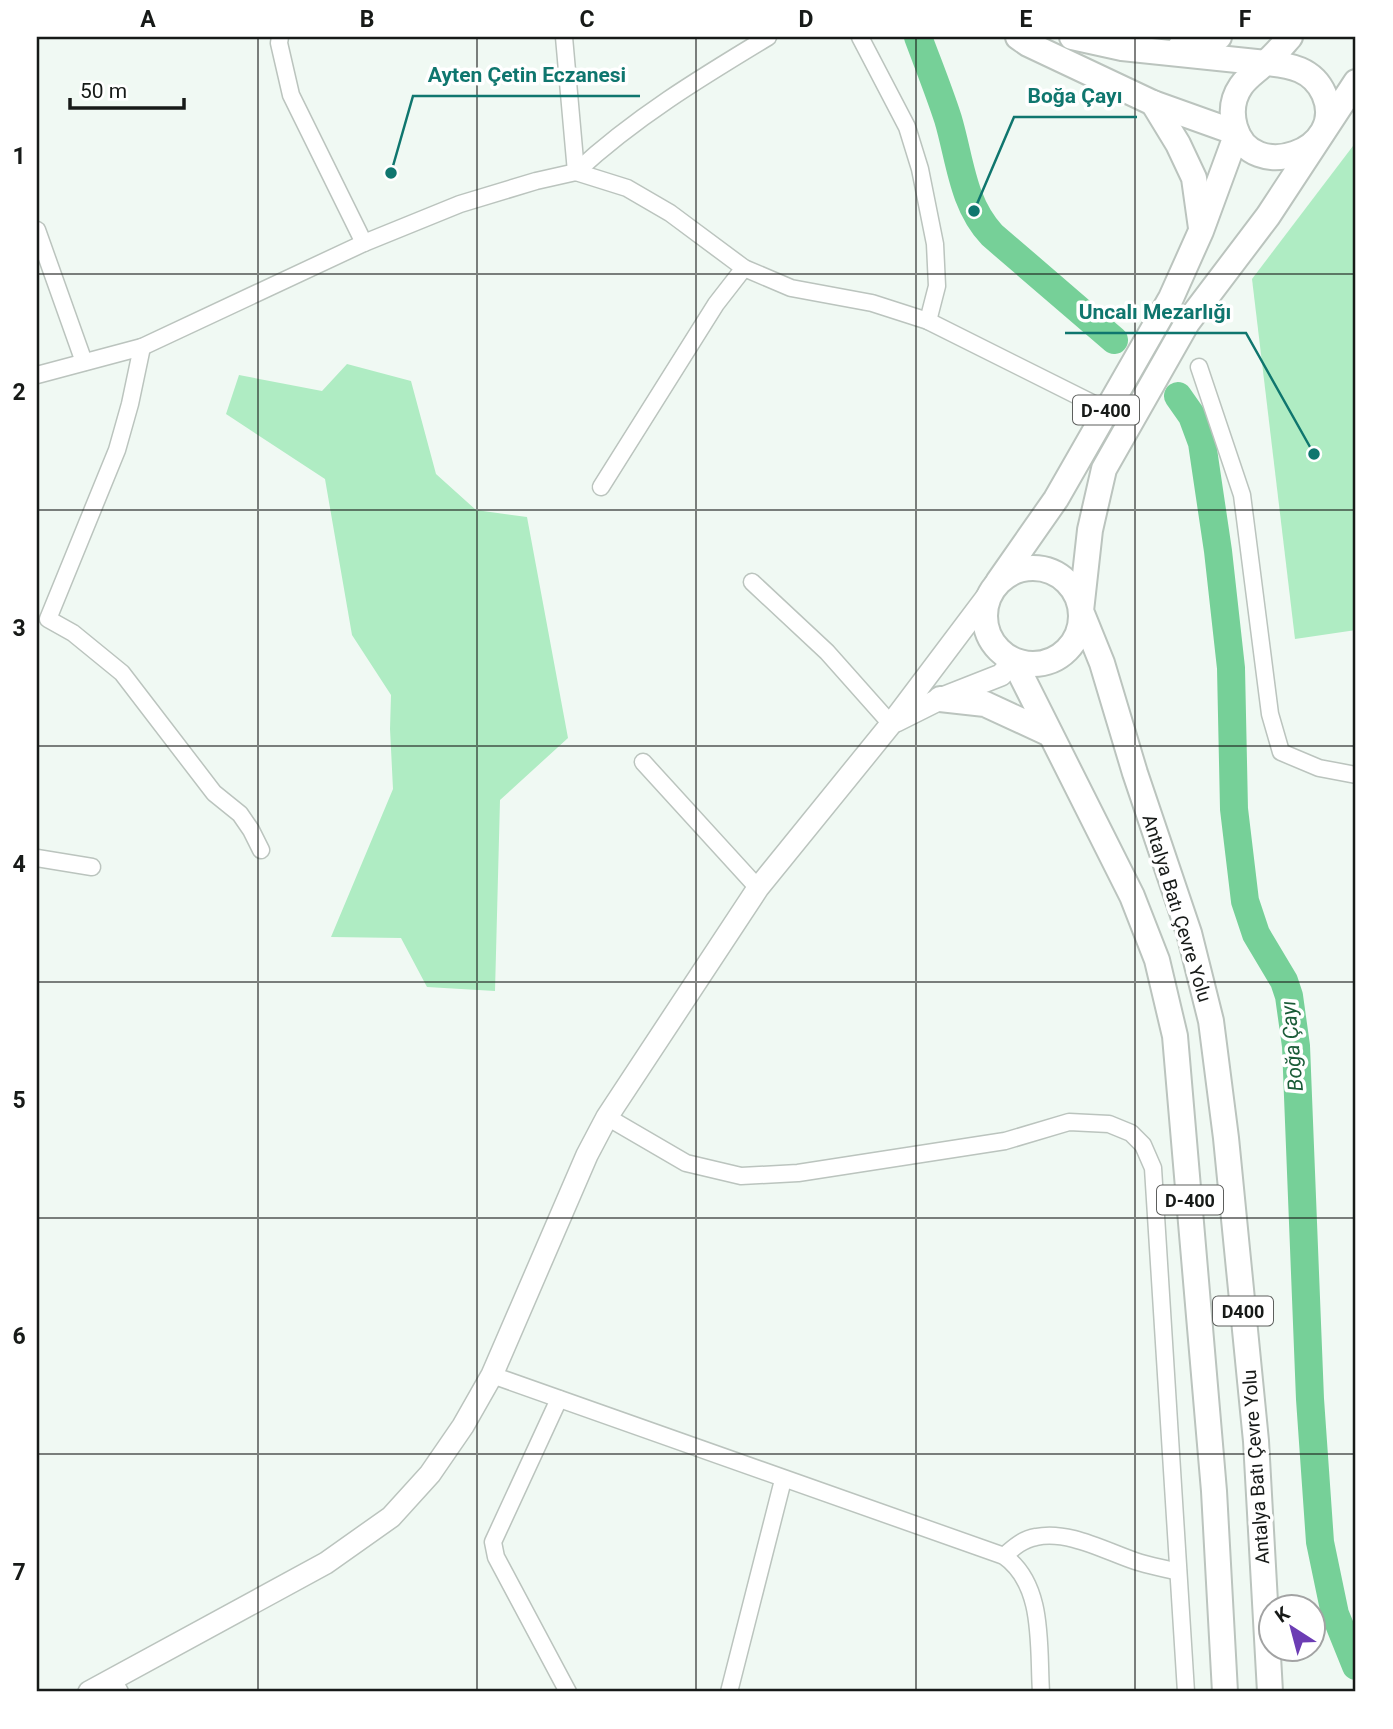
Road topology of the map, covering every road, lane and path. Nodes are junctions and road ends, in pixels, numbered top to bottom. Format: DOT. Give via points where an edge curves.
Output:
graph roads {
  1 [pos="280,37"];
  2 [pos="564,37"];
  3 [pos="768,37"];
  4 [pos="860,37"];
  5 [pos="1018,37"];
  6 [pos="1072,37"];
  7 [pos="1219,37"];
  8 [pos="1290,37"];
  9 [pos="1161,52"];
  10 [pos="1266,63"];
  11 [pos="1356,82"];
  12 [pos="1153,103"];
  13 [pos="1324,132"];
  14 [pos="1237,133"];
  15 [pos="576,172"];
  16 [pos="37,230"];
  17 [pos="1201,231"];
  18 [pos="364,243"];
  19 [pos="744,268"];
  20 [pos="928,321"];
  21 [pos="142,347"];
  22 [pos="84,362"];
  23 [pos="1199,367"];
  24 [pos="37,375"];
  25 [pos="1106,410"];
  26 [pos="601,487"];
  27 [pos="752,582"];
  28 [pos="998,582"];
  29 [pos="1081,611"];
  30 [pos="42,616"];
  31 [pos="1014,661"];
  32 [pos="940,699"];
  33 [pos="891,723"];
  34 [pos="1051,734"];
  35 [pos="643,762"];
  36 [pos="1356,775"];
  37 [pos="261,850"];
  38 [pos="37,858"];
  39 [pos="92,867"];
  40 [pos="758,888"];
  41 [pos="1189,933"];
  42 [pos="607,1117"];
  43 [pos="492,1375"];
  44 [pos="559,1399"];
  45 [pos="783,1480"];
  46 [pos="1004,1556"];
  47 [pos="1178,1572"];
  48 [pos="116,1686"];
  49 [pos="89,1692"];
  50 [pos="568,1692"];
  51 [pos="729,1692"];
  52 [pos="1041,1692"];
  53 [pos="1186,1692"];
  54 [pos="1226,1692"];
  55 [pos="1270,1692"];
  1 -- 18 [label="street" via="292,95"];
  2 -- 15 [label="street"];
  3 -- 15 [label="street" via="691,83 611,140"];
  4 -- 20 [label="street" via="907,127 920,169 937,286"];
  5 -- 12 [label="highway"];
  6 -- 9 [label="highway"];
  7 -- 9 [label="highway"];
  8 -- 10 [label="highway"];
  9 -- 10 [label="highway"];
  10 -- 13 [label="highway" via="1311,75 1327,101"];
  10 -- 14 [label="highway" via="1241,85 1234,100"];
  11 -- 13 [label="highway"];
  12 -- 14 [label="highway"];
  12 -- 17 [label="highway" via="1194,178"];
  13 -- 14 [label="highway" via="1302,150 1273,158 1249,149"];
  13 -- 29 [label="highway, Antalya Batı Çevre Yolu / D-400" via="1268,216 1186,323 1104,469 1088,542"];
  14 -- 17 [label="highway"];
  15 -- 18 [label="street" via="460,204"];
  15 -- 19 [label="street" via="627,188 660,206"];
  16 -- 22 [label="street"];
  17 -- 25 [label="highway, D-400" via="1171,298"];
  18 -- 21 [label="street"];
  19 -- 20 [label="street" via="791,288 872,303"];
  19 -- 26 [label="street" via="716,304"];
  20 -- 25 [label="street"];
  21 -- 22 [label="street"];
  21 -- 30 [label="street" via="117,450"];
  22 -- 24 [label="street"];
  23 -- 36 [label="street" via="1242,495 1270,714 1282,752 1320,768"];
  25 -- 28 [label="highway, D-400" via="1056,499"];
  27 -- 33 [label="street" via="827,652"];
  28 -- 29 [label="highway" via="1025,568 1045,569 1072,587"];
  28 -- 31 [label="highway, D-400" via="989,596 985,622 993,643"];
  28 -- 33 [label="main road"];
  29 -- 31 [label="highway" via="1078,635 1066,652 1046,663"];
  29 -- 41 [label="highway, Antalya Batı Çevre Yolu / D-400"];
  30 -- 37 [label="street" via="73,633 122,673 214,793 240,814"];
  31 -- 32 [label="main road" via="1001,676"];
  31 -- 34 [label="highway, D-400"];
  32 -- 33 [label="main road"];
  32 -- 34 [label="highway" via="985,704"];
  33 -- 40 [label="main road"];
  34 -- 54 [label="highway, D-400" via="1132,896 1157,960 1175,1036 1213,1477"];
  35 -- 40 [label="street"];
  38 -- 39 [label="street"];
  40 -- 42 [label="main road"];
  41 -- 55 [label="highway, Antalya Batı Çevre Yolu / D400" via="1210,1021 1226,1138 1256,1441"];
  42 -- 43 [label="main road"];
  42 -- 47 [label="street" via="686,1163 741,1176 798,1173 991,1143 1069,1122 1109,1124 1131,1133 1143,1145 1153,1168"];
  43 -- 44 [label="street"];
  43 -- 48 [label="main road" via="430,1474 391,1517 326,1563"];
  44 -- 45 [label="street"];
  44 -- 50 [label="street" via="493,1542 496,1557"];
  45 -- 46 [label="street"];
  45 -- 51 [label="street"];
  46 -- 47 [label="street" via="1035,1537 1056,1536"];
  46 -- 52 [label="street" via="1025,1577 1035,1608"];
  47 -- 53 [label="street"];
  48 -- 49 [label="main road"];
}
